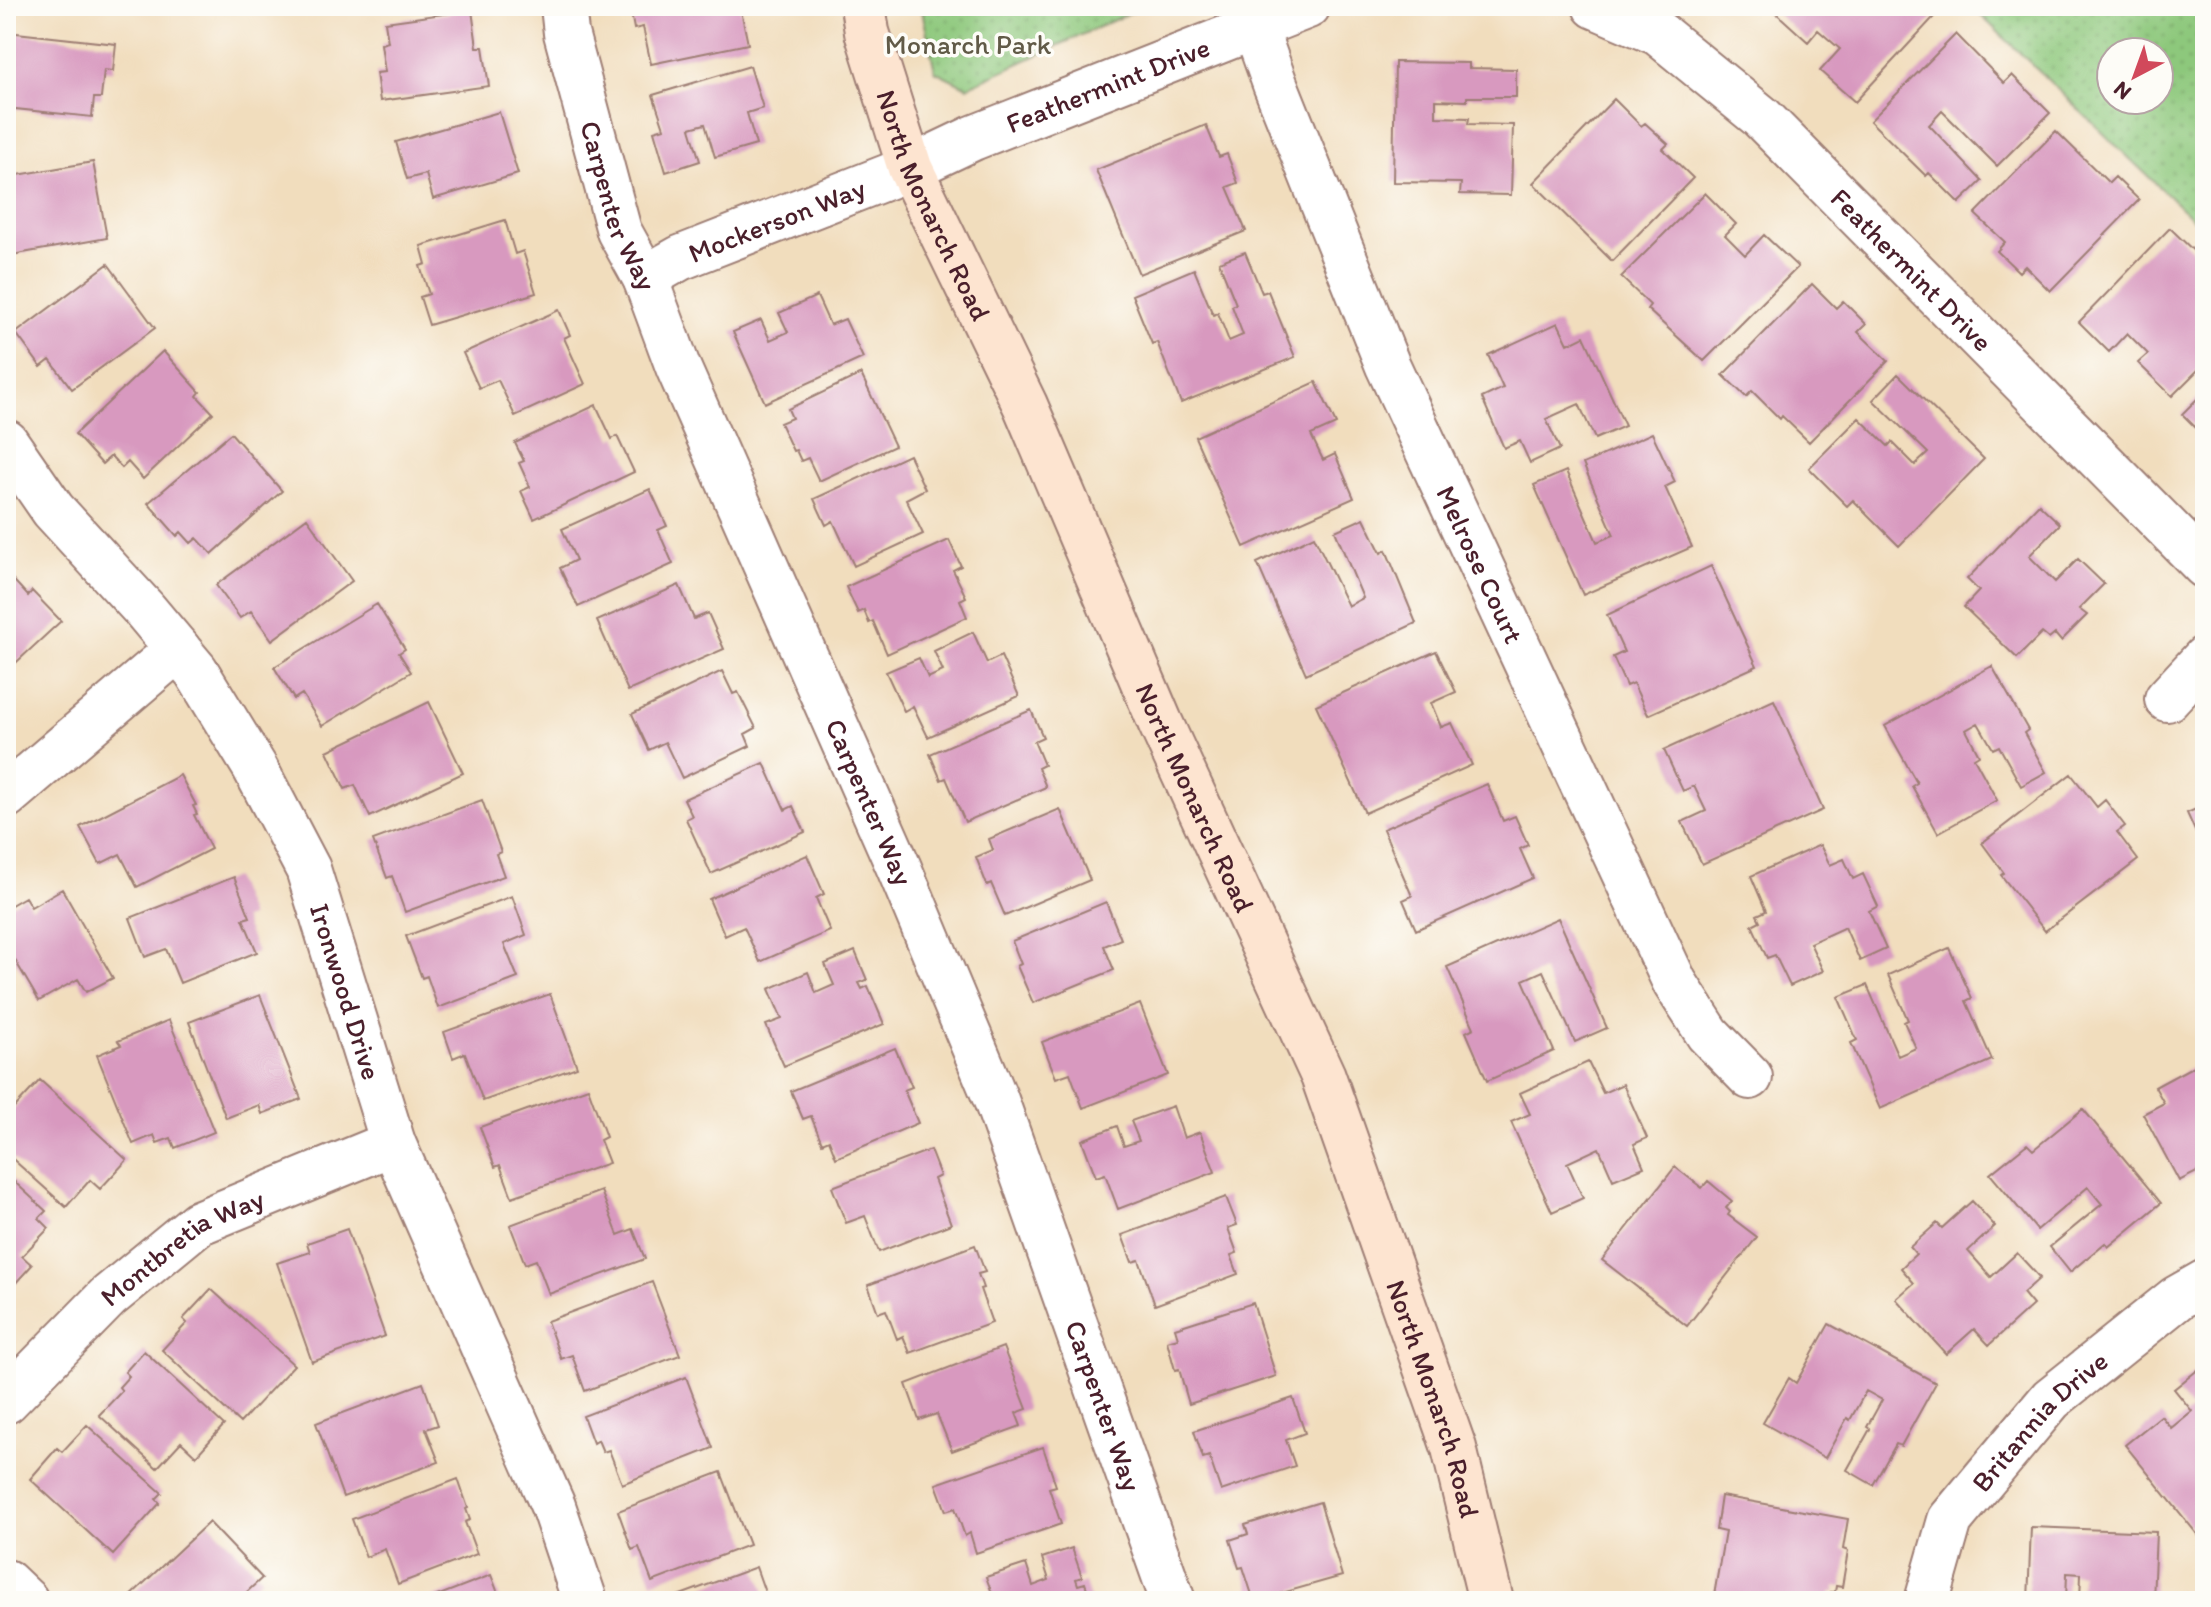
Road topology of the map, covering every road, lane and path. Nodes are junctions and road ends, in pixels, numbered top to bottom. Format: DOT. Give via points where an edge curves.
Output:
graph roads {
  1 [pos="563,6"];
  2 [pos="863,6"];
  3 [pos="1308,6"];
  4 [pos="1595,6"];
  5 [pos="1255,28"];
  6 [pos="910,168"];
  7 [pos="645,278"];
  8 [pos="6,442"];
  9 [pos="2205,566"];
  10 [pos="178,649"];
  11 [pos="2205,658"];
  12 [pos="2167,699"];
  13 [pos="6,796"];
  14 [pos="1750,1077"];
  15 [pos="393,1143"];
  16 [pos="2205,1282"];
  17 [pos="6,1401"];
  18 [pos="6,1582"];
  19 [pos="26,1601"];
  20 [pos="585,1601"];
  21 [pos="1173,1601"];
  22 [pos="1491,1601"];
  23 [pos="1927,1601"];
  1 -- 7 [label="street, Carpenter Way" via="619,231"];
  2 -- 6 [label="street, North Monarch Road"];
  3 -- 5 [label="street, Feathermint Drive"];
  4 -- 9 [label="street, Feathermint Drive" via="1658,33 1761,117"];
  5 -- 6 [label="street, Feathermint Drive" via="973,138"];
  5 -- 14 [label="street, Melrose Court" via="1388,366 1675,983 1708,1034"];
  6 -- 7 [label="street, Mockerson Way" via="680,258"];
  6 -- 22 [label="street, North Monarch Road" via="1025,405 1160,722 1323,1076 1454,1448"];
  7 -- 21 [label="street, Carpenter Way" via="678,367 996,1100"];
  8 -- 10 [label="street, Ironwood Drive" via="53,510"];
  10 -- 13 [label="street"];
  10 -- 15 [label="street, Ironwood Drive" via="254,766 308,869"];
  11 -- 12 [label="street"];
  15 -- 17 [label="street, Montbretia Way" via="198,1223 108,1297"];
  15 -- 20 [label="street, Ironwood Drive" via="553,1506"];
  16 -- 23 [label="street, Britannia Drive" via="2177,1298 2051,1399 1950,1520"];
  18 -- 19 [label="street"];
}
